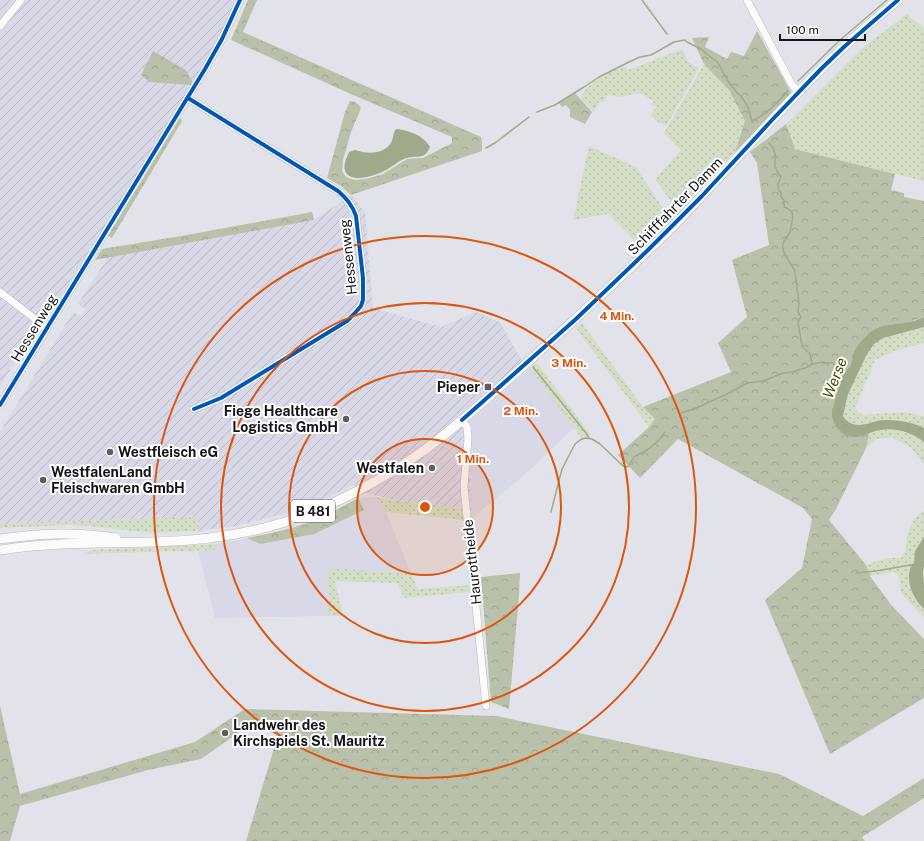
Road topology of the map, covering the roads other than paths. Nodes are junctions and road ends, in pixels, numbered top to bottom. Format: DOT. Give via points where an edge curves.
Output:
graph roads {
  1 [pos="21,0"];
  2 [pos="240,0"];
  3 [pos="747,0"];
  4 [pos="898,0"];
  5 [pos="0,26"];
  6 [pos="798,92"];
  7 [pos="188,98"];
  8 [pos="0,292"];
  9 [pos="47,328"];
  10 [pos="0,405"];
  11 [pos="194,408"];
  12 [pos="462,420"];
  13 [pos="0,539"];
  14 [pos="143,542"];
  15 [pos="0,550"];
  16 [pos="486,706"];
  1 -- 5 [label="street"];
  2 -- 7 [label="street, Hessenweg" via="222,39"];
  3 -- 6 [label="street" via="790,83"];
  4 -- 6 [label="main road, Schifffahrter Damm / B 481" via="845,46"];
  6 -- 12 [label="main road, Schifffahrter Damm / B 481" via="667,232 576,319"];
  7 -- 9 [label="street, Hessenweg"];
  7 -- 11 [label="street, Hessenweg" via="338,191 348,201 356,216 363,278 363,300 347,321 222,397"];
  8 -- 9 [label="street"];
  9 -- 10 [label="street, Hessenweg"];
  12 -- 14 [label="main road, Schifffahrter Damm / B 481" via="413,458 374,482 301,516 263,528 218,536"];
  12 -- 16 [label="street, Haurottheide" via="467,427 468,438 464,487"];
  13 -- 14 [label="main road, Schifffahrter Damm / B 481" via="70,533"];
  14 -- 15 [label="main road, Schifffahrter Damm / B 481" via="40,545"];
}
